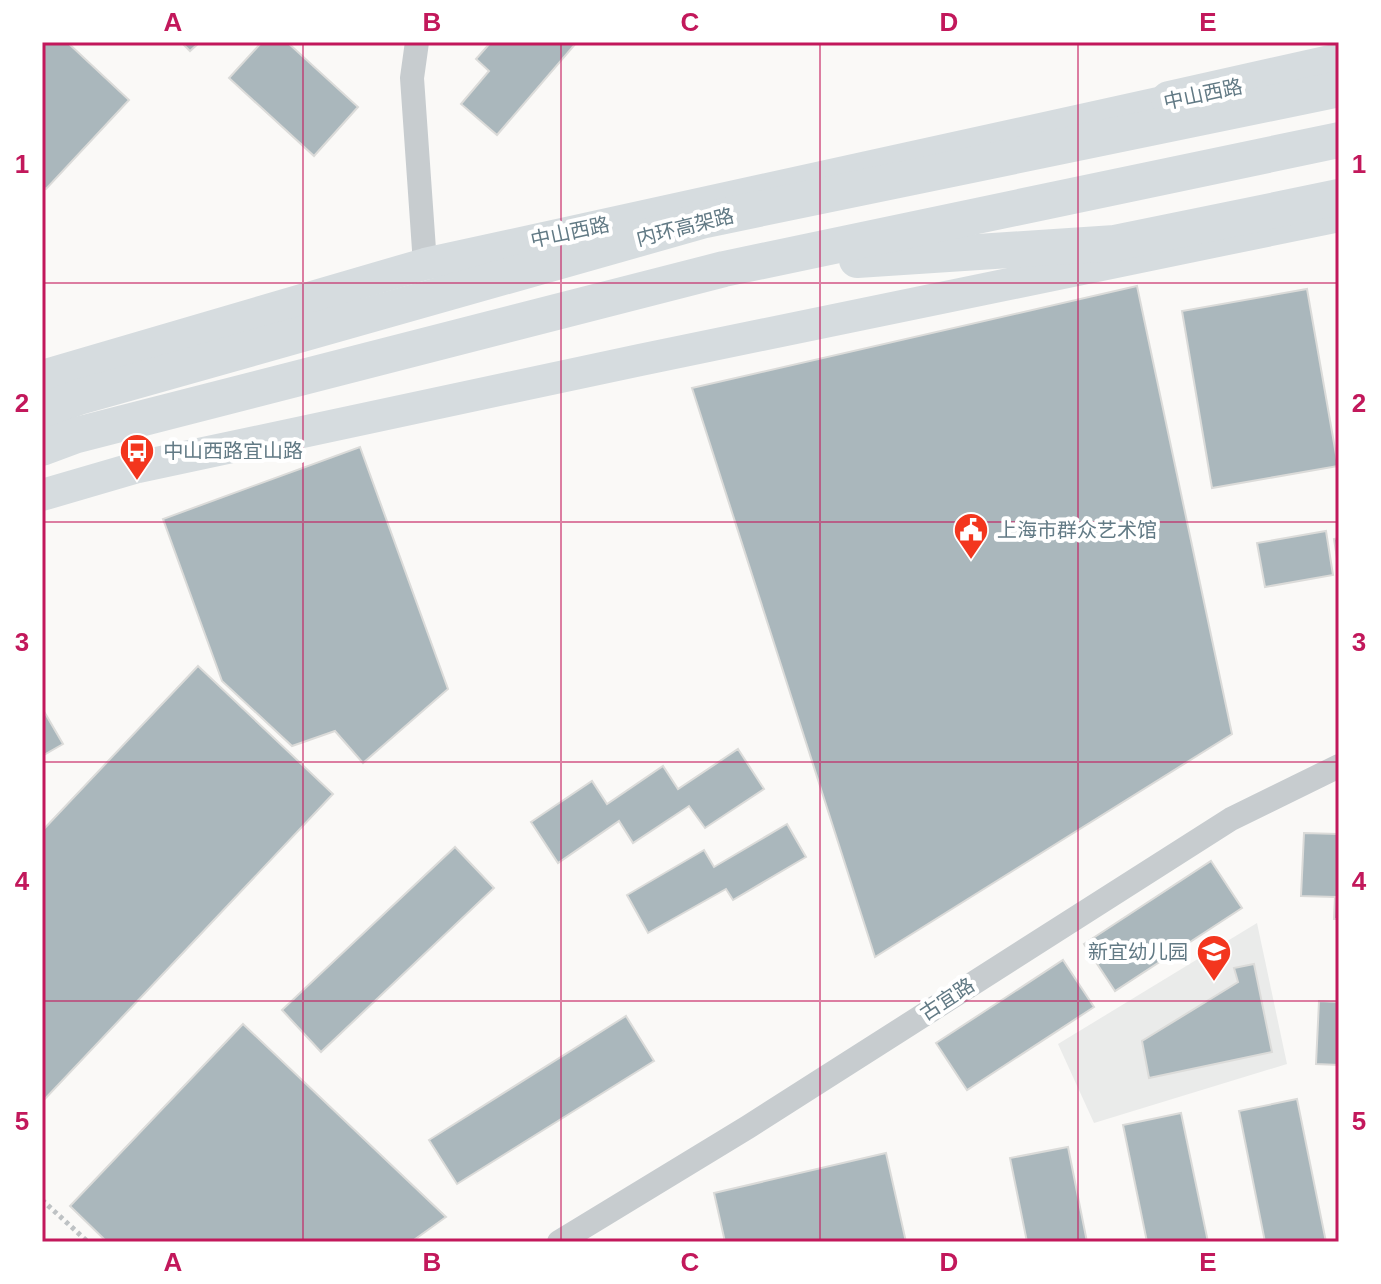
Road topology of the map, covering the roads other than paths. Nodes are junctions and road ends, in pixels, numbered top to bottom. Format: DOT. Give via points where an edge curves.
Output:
graph roads {
  1 [pos="417,42"];
  2 [pos="1339,63"];
  3 [pos="1339,89"];
  4 [pos="1017,134"];
  5 [pos="1339,140"];
  6 [pos="1339,197"];
  7 [pos="1339,216"];
  8 [pos="686,225"];
  9 [pos="425,264"];
  10 [pos="724,269"];
  11 [pos="42,376"];
  12 [pos="42,411"];
  13 [pos="42,448"];
  14 [pos="42,495"];
  15 [pos="1339,766"];
  16 [pos="559,1242"];
  1 -- 9 [label="street" via="412,78"];
  2 -- 4 [label="highway"];
  3 -- 8 [label="highway, 内环高架路"];
  4 -- 8 [label="highway" via="833,176"];
  4 -- 9 [label="main road, 中山西路"];
  5 -- 10 [label="highway"];
  6 -- 10 [label="highway" via="1115,243"];
  7 -- 14 [label="main road" via="138,467"];
  8 -- 12 [label="highway, 内环高架路"];
  9 -- 11 [label="main road, 中山西路"];
  10 -- 13 [label="highway"];
  15 -- 16 [label="street, 古宜路" via="1231,819"];
}
